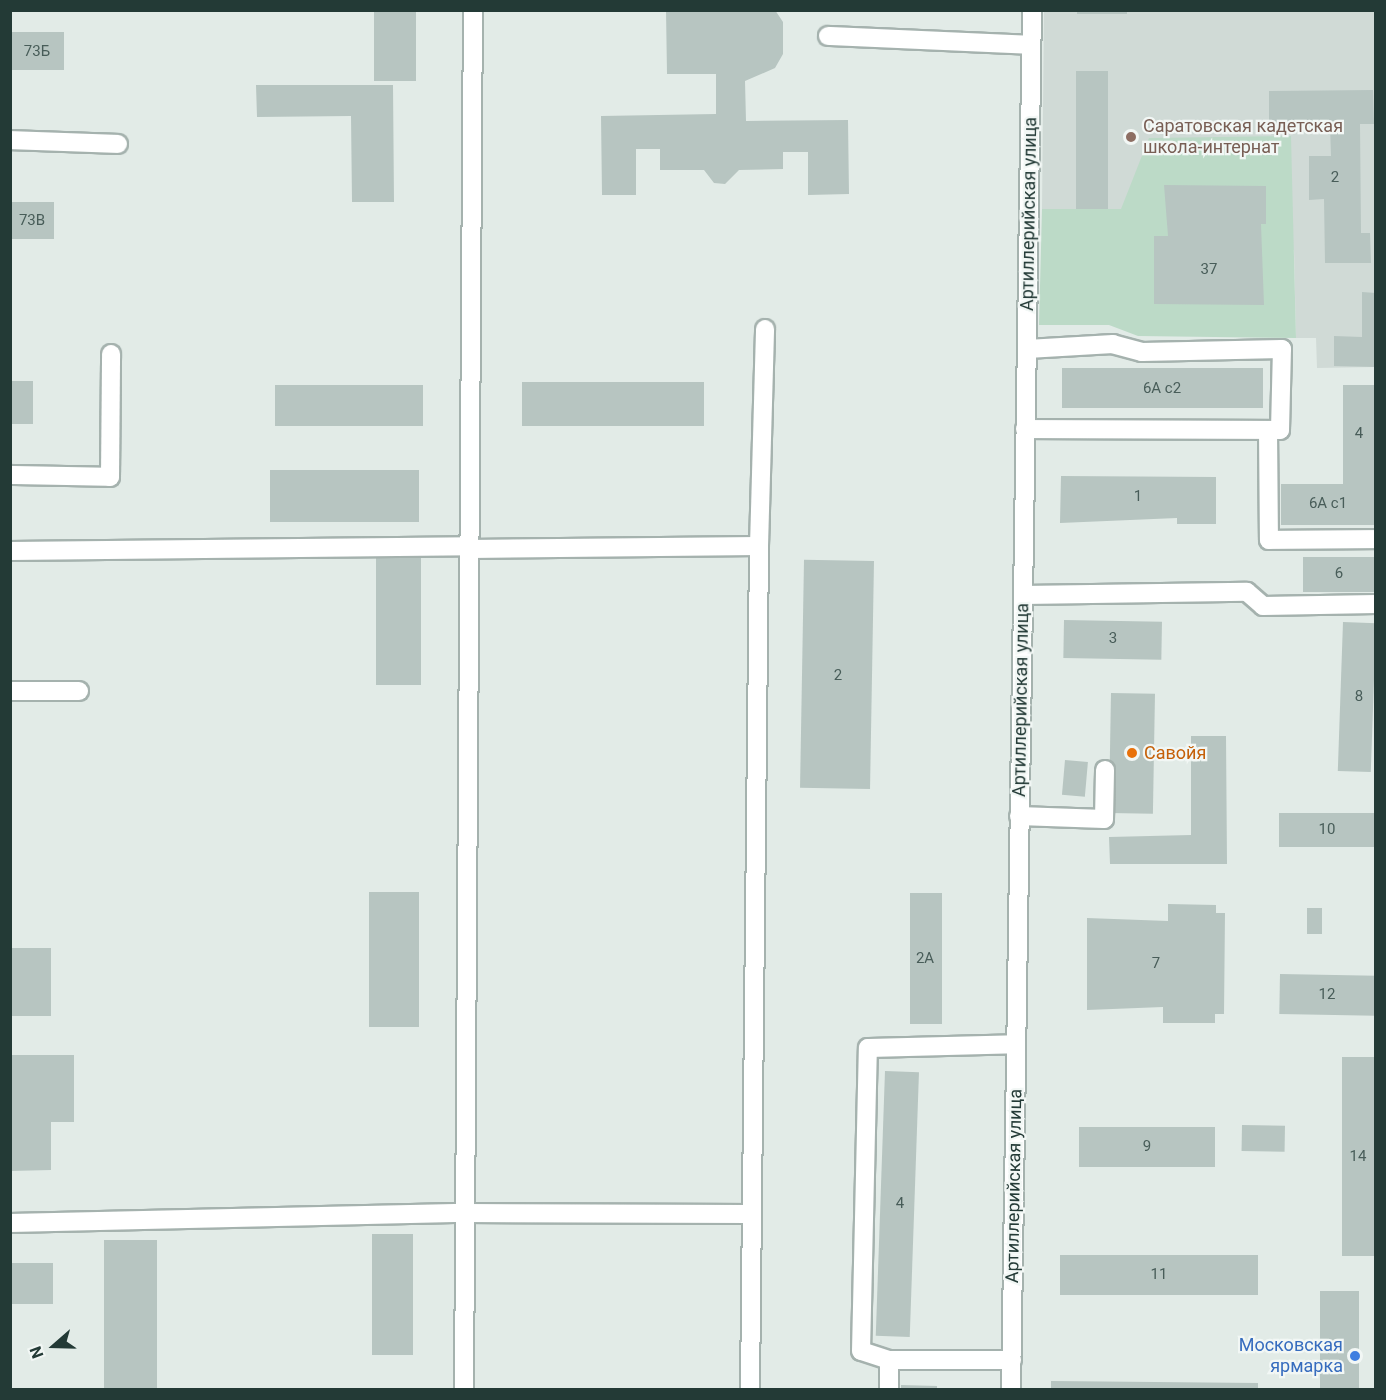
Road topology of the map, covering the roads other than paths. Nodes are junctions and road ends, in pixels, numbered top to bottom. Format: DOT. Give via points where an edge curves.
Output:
graph roads {
  1 [pos="473,10"];
  2 [pos="1032,10"];
  3 [pos="828,36"];
  4 [pos="1032,45"];
  5 [pos="10,140"];
  6 [pos="118,144"];
  7 [pos="765,329"];
  8 [pos="1027,350"];
  9 [pos="111,354"];
  10 [pos="1025,429"];
  11 [pos="1268,430"];
  12 [pos="10,476"];
  13 [pos="1376,539"];
  14 [pos="759,546"];
  15 [pos="470,547"];
  16 [pos="10,551"];
  17 [pos="1023,595"];
  18 [pos="1376,604"];
  19 [pos="10,691"];
  20 [pos="79,691"];
  21 [pos="1105,770"];
  22 [pos="1019,816"];
  23 [pos="1016,1044"];
  24 [pos="466,1213"];
  25 [pos="750,1214"];
  26 [pos="10,1223"];
  27 [pos="890,1360"];
  28 [pos="1012,1360"];
  29 [pos="464,1389"];
  30 [pos="750,1389"];
  31 [pos="889,1389"];
  32 [pos="1011,1389"];
  1 -- 15 [label="street"];
  2 -- 4 [label="street, Артиллерийская улица"];
  3 -- 4 [label="street"];
  4 -- 8 [label="street, Артиллерийская улица"];
  5 -- 6 [label="street"];
  7 -- 14 [label="street"];
  8 -- 10 [label="street, Артиллерийская улица"];
  8 -- 11 [label="street" via="1113,344 1142,352 1282,349 1280,430"];
  9 -- 12 [label="street" via="110,477"];
  10 -- 11 [label="street"];
  10 -- 17 [label="street, Артиллерийская улица"];
  11 -- 13 [label="street" via="1269,540"];
  14 -- 15 [label="street"];
  14 -- 25 [label="street"];
  15 -- 16 [label="street"];
  15 -- 24 [label="street"];
  17 -- 18 [label="street" via="1247,592 1263,606"];
  17 -- 22 [label="street, Артиллерийская улица"];
  19 -- 20 [label="street"];
  21 -- 22 [label="street" via="1104,819"];
  22 -- 23 [label="street, Артиллерийская улица"];
  23 -- 27 [label="street" via="868,1048 861,1350"];
  23 -- 28 [label="street, Артиллерийская улица"];
  24 -- 25 [label="street"];
  24 -- 26 [label="street"];
  24 -- 29 [label="street"];
  25 -- 30 [label="street"];
  27 -- 28 [label="street"];
  27 -- 31 [label="street"];
  28 -- 32 [label="street, Артиллерийская улица"];
}
